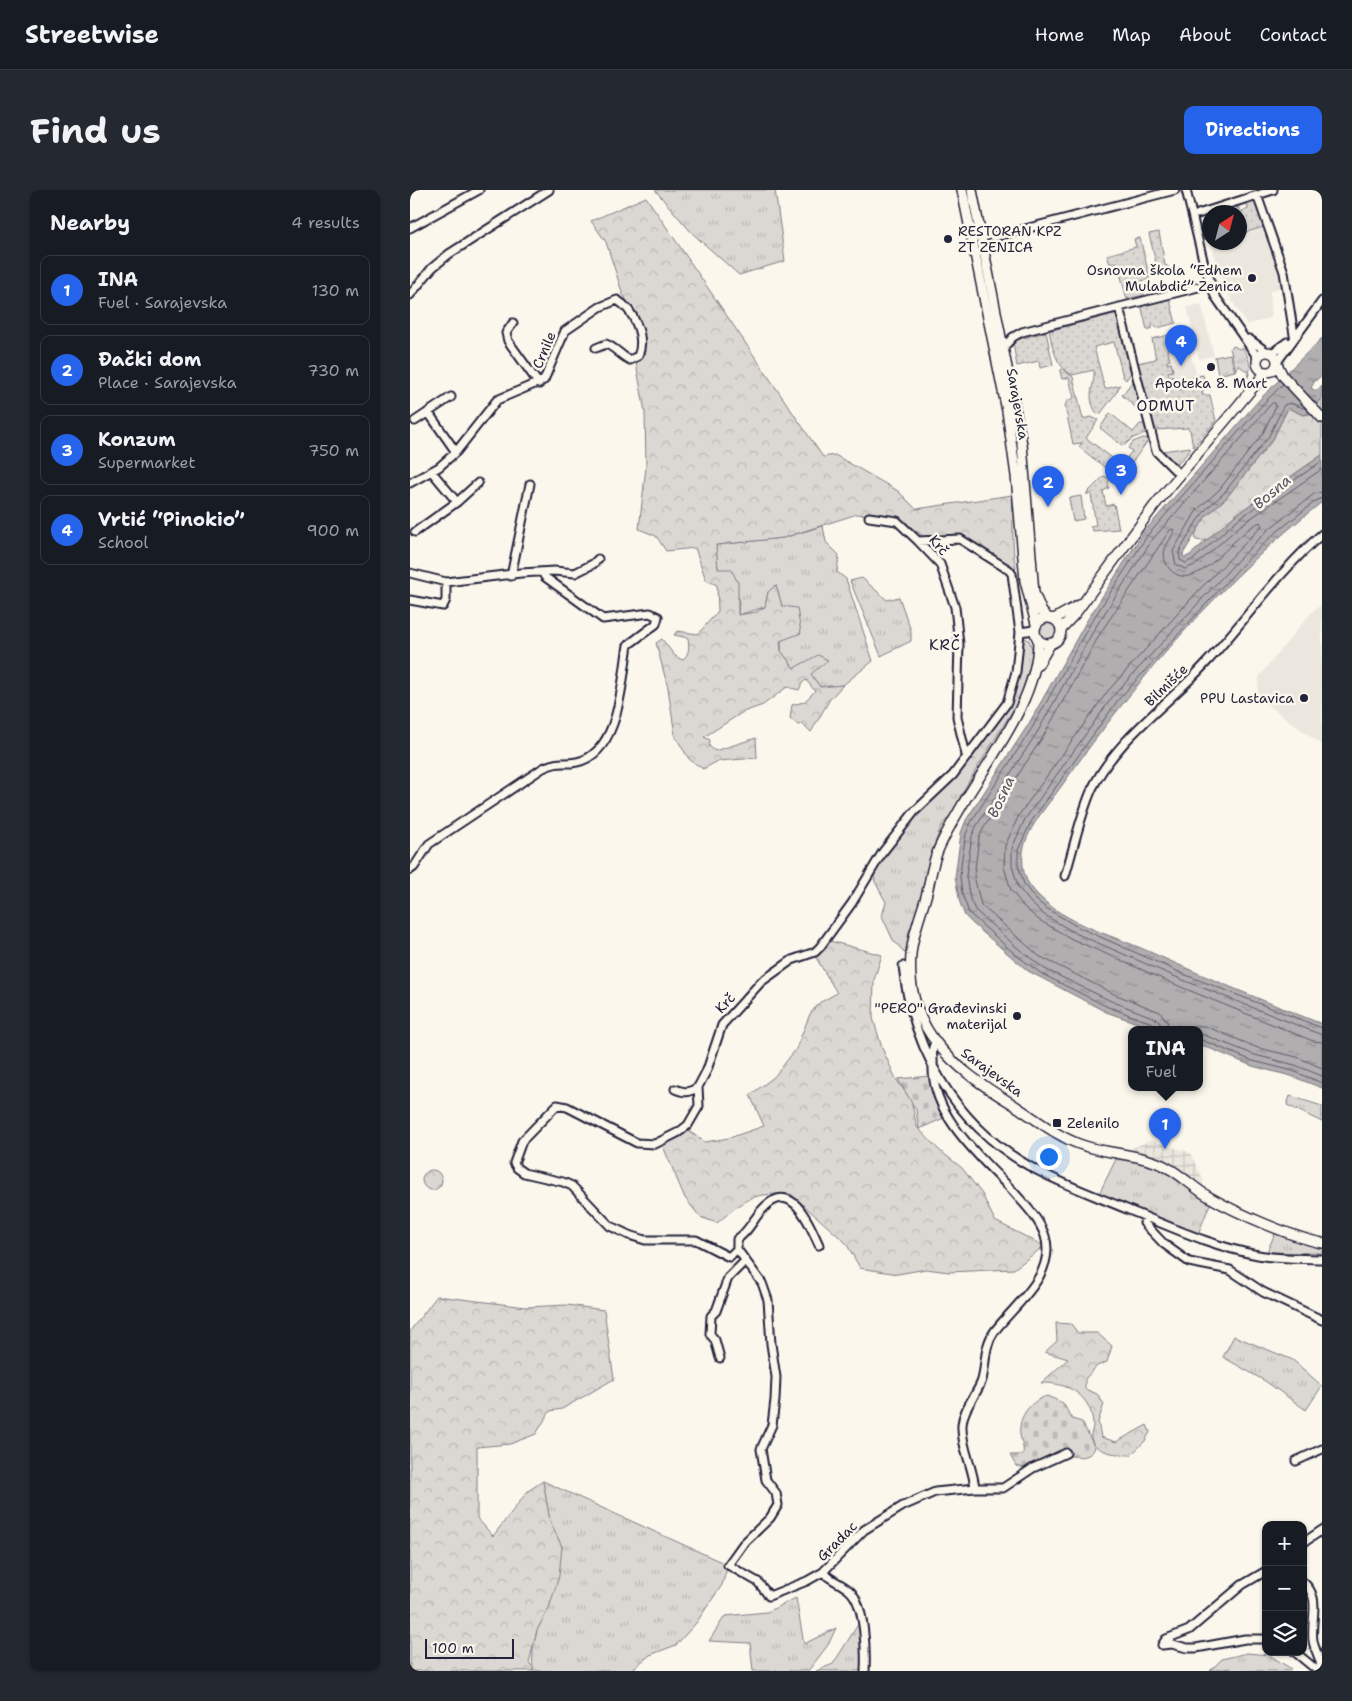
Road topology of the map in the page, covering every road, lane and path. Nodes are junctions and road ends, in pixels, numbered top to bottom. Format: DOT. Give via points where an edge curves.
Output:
graph roads {
  1 [pos="478,190"];
  2 [pos="549,190"];
  3 [pos="962,190"];
  4 [pos="972,190"];
  5 [pos="1175,190"];
  6 [pos="1186,190"];
  7 [pos="1273,190"];
  8 [pos="1257,195"];
  9 [pos="1198,214"];
  10 [pos="410,228"];
  11 [pos="980,231"];
  12 [pos="1210,284"];
  13 [pos="410,295"];
  14 [pos="1322,301"];
  15 [pos="1119,307"];
  16 [pos="513,323"];
  17 [pos="1303,326"];
  18 [pos="1236,327"];
  19 [pos="1294,335"];
  20 [pos="1004,347"];
  21 [pos="596,348"];
  22 [pos="1269,353"];
  23 [pos="1268,366"];
  24 [pos="539,384"];
  25 [pos="451,397"];
  26 [pos="428,412"];
  27 [pos="1322,418"];
  28 [pos="415,421"];
  29 [pos="456,452"];
  30 [pos="432,472"];
  31 [pos="1180,474"];
  32 [pos="410,482"];
  33 [pos="478,484"];
  34 [pos="530,484"];
  35 [pos="457,502"];
  36 [pos="869,518"];
  37 [pos="415,532"];
  38 [pos="1322,534"];
  39 [pos="918,541"];
  40 [pos="598,559"];
  41 [pos="410,572"];
  42 [pos="542,572"];
  43 [pos="511,576"];
  44 [pos="446,582"];
  45 [pos="410,600"];
  46 [pos="1085,600"];
  47 [pos="1050,618"];
  48 [pos="1061,629"];
  49 [pos="1036,631"];
  50 [pos="1020,632"];
  51 [pos="1051,643"];
  52 [pos="1035,672"];
  53 [pos="966,755"];
  54 [pos="410,870"];
  55 [pos="1065,876"];
  56 [pos="903,966"];
  57 [pos="935,1043"];
  58 [pos="933,1070"];
  59 [pos="698,1087"];
  60 [pos="675,1089"];
  61 [pos="1146,1217"];
  62 [pos="1322,1243"];
  63 [pos="818,1244"];
  64 [pos="737,1249"];
  65 [pos="1322,1259"];
  66 [pos="745,1261"];
  67 [pos="1322,1320"];
  68 [pos="720,1358"];
  69 [pos="1322,1449"];
  70 [pos="1066,1454"];
  71 [pos="1296,1461"];
  72 [pos="974,1488"];
  73 [pos="1322,1530"];
  74 [pos="1307,1540"];
  75 [pos="823,1572"];
  76 [pos="1262,1574"];
  77 [pos="1307,1585"];
  78 [pos="1262,1639"];
  79 [pos="1300,1656"];
  80 [pos="865,1671"];
  81 [pos="1320,1671"];
  1 -- 10 [label="street"];
  2 -- 13 [label="street" via="448,254"];
  3 -- 49 [label="main road, Sarajevska" via="1007,411 1024,581"];
  4 -- 11 [label="main road, Sarajevska"];
  5 -- 11 [label="street" via="994,237"];
  6 -- 12 [label="street"];
  7 -- 8 [label="street"];
  8 -- 9 [label="street"];
  8 -- 19 [label="street" via="1284,272"];
  11 -- 20 [label="main road, Sarajevska"];
  12 -- 15 [label="street"];
  12 -- 18 [label="street"];
  14 -- 17 [label="street"];
  15 -- 20 [label="street" via="1022,332"];
  15 -- 31 [label="street" via="1156,451"];
  16 -- 24 [label="street" via="506,333 507,339"];
  17 -- 19 [label="street"];
  17 -- 23 [label="street"];
  18 -- 22 [label="street"];
  18 -- 23 [label="street"];
  19 -- 22 [label="street" via="1284,346"];
  20 -- 47 [label="main road, Sarajevska" via="1022,444 1034,593 1042,612"];
  21 -- 24 [label="street, Crnile" via="606,344 630,360 638,356 641,344 634,317 617,300 600,307 565,331 548,374"];
  22 -- 23 [label="main road"];
  22 -- 23 [label="main road"];
  23 -- 27 [label="main road" via="1284,377"];
  23 -- 31 [label="main road"];
  24 -- 29 [label="street, Crnile" via="497,400"];
  25 -- 26 [label="street"];
  26 -- 28 [label="street"];
  26 -- 29 [label="street"];
  29 -- 30 [label="street, Crnile"];
  30 -- 32 [label="street, Crnile"];
  30 -- 35 [label="street"];
  31 -- 46 [label="main road"];
  33 -- 35 [label="street"];
  34 -- 43 [label="street"];
  35 -- 37 [label="street"];
  36 -- 39 [label="street" via="897,521"];
  38 -- 55 [label="street, Bilmišće" via="1276,580 1206,664 1113,756 1093,788"];
  39 -- 50 [label="street, Krč" via="960,539 1009,570"];
  39 -- 53 [label="street, Krč" via="940,564 955,606 959,644 957,716"];
  40 -- 42 [label="street" via="575,573"];
  41 -- 44 [label="street"];
  42 -- 43 [label="street"];
  42 -- 54 [label="street" via="603,619 650,613 658,617 656,624 628,645 609,735 590,756 577,762 557,762 543,768 429,844"];
  43 -- 44 [label="street"];
  44 -- 45 [label="street" via="446,600 442,606"];
  46 -- 47 [label="main road" via="1074,609"];
  46 -- 48 [label="main road"];
  47 -- 48 [label="main road"];
  47 -- 49 [label="main road"];
  48 -- 51 [label="main road" via="1059,638"];
  49 -- 50 [label="street"];
  49 -- 51 [label="main road" via="1044,643"];
  49 -- 52 [label="main road, Sarajevska"];
  50 -- 53 [label="street, Krč" via="1016,672 1007,703"];
  51 -- 52 [label="main road, Sarajevska"];
  52 -- 57 [label="main road, Sarajevska" via="1018,711 937,853 931,873 911,954 911,977 924,1025"];
  53 -- 59 [label="street, Krč" via="953,775 914,812 882,853 820,947 792,960 761,982 722,1025"];
  56 -- 58 [label="street" via="906,996 914,1024"];
  57 -- 58 [label="street"];
  57 -- 62 [label="main road, Sarajevska" via="980,1084 1076,1143 1161,1164 1210,1198 1295,1236"];
  58 -- 61 [label="street" via="948,1094 972,1121 1012,1156 1070,1186"];
  58 -- 72 [label="street" via="934,1085 948,1115 973,1149 1026,1205 1042,1229 1047,1254 1038,1276 1019,1305 988,1343 982,1380 962,1424"];
  59 -- 60 [label="street" via="691,1092"];
  59 -- 64 [label="street, Krč" via="699,1106 688,1125 655,1144 637,1143 567,1106 557,1106 522,1141 514,1163 524,1173 572,1186 610,1226 629,1235 645,1240 696,1240 729,1257"];
  61 -- 65 [label="street" via="1215,1244 1256,1255"];
  61 -- 67 [label="street" via="1144,1223 1154,1235 1189,1262 1230,1270 1263,1292"];
  63 -- 64 [label="street" via="798,1205 790,1199 778,1198 769,1203 737,1239"];
  64 -- 66 [label="street"];
  66 -- 68 [label="street" via="728,1278 716,1311 711,1316 710,1334"];
  66 -- 75 [label="street" via="762,1283 768,1300 776,1377 775,1400 772,1425 761,1449 766,1480 776,1493 778,1505 728,1565 758,1582 769,1596"];
  69 -- 71 [label="street"];
  70 -- 72 [label="street, Gradac" via="1033,1468 1003,1488"];
  72 -- 75 [label="street, Gradac" via="935,1492 903,1506 864,1530"];
  73 -- 74 [label="street"];
  75 -- 80 [label="street, Gradac" via="832,1581 846,1587 856,1599 863,1628"];
  76 -- 78 [label="street" via="1232,1593 1189,1630 1162,1645 1196,1648"];
  77 -- 81 [label="street" via="1316,1598 1313,1641 1322,1662"];
  79 -- 81 [label="street"];
}
